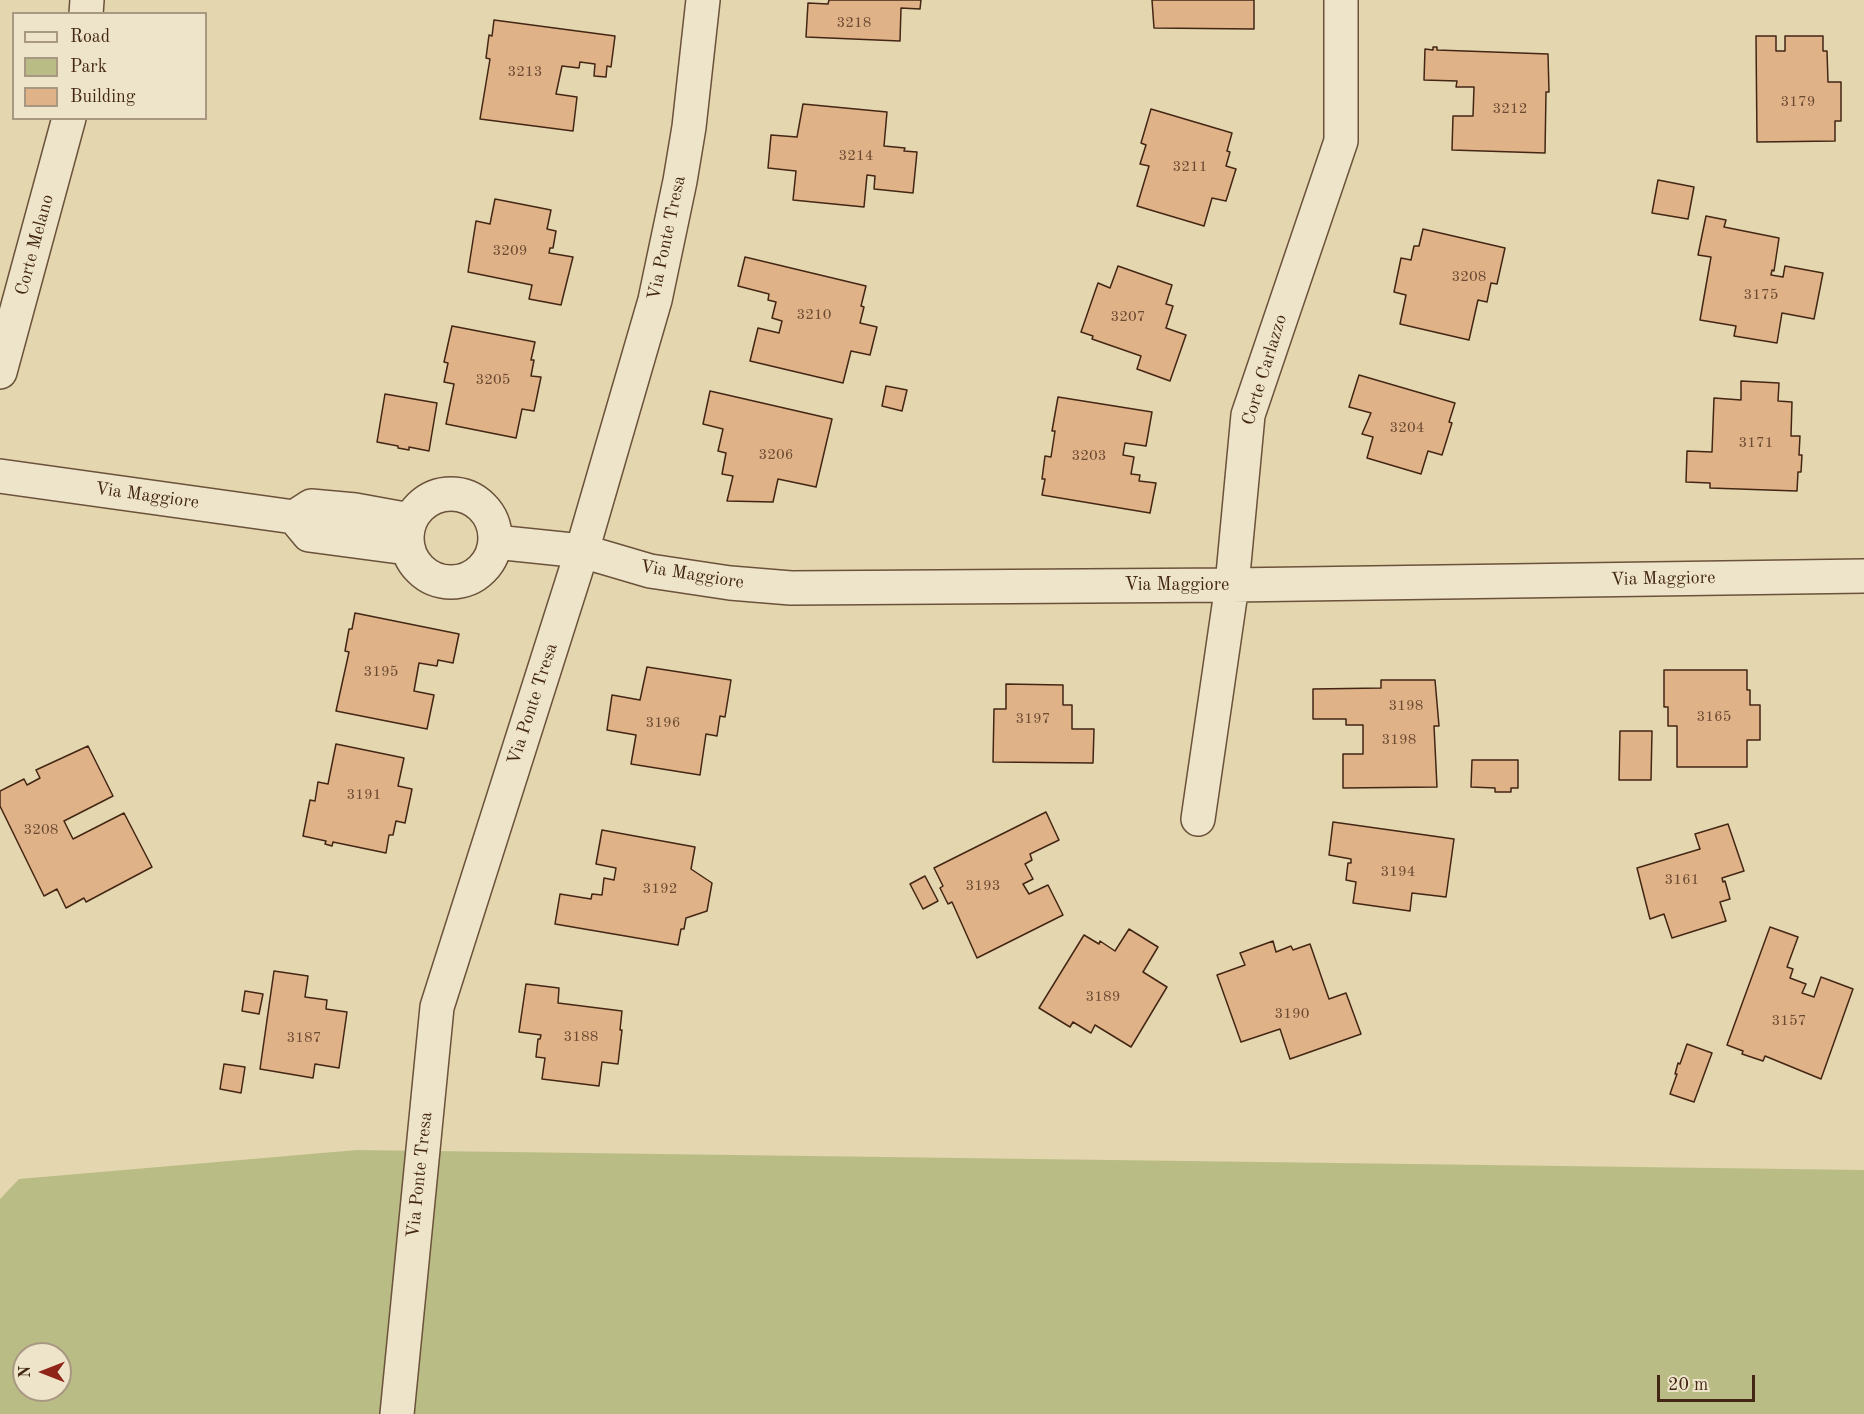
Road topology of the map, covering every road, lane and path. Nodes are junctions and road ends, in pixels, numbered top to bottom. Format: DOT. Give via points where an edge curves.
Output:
graph roads {
  1 [pos="703,0"];
  2 [pos="1341,0"];
  3 [pos="68,120"];
  4 [pos="0,372"];
  5 [pos="0,476"];
  6 [pos="408,534"];
  7 [pos="495,542"];
  8 [pos="582,551"];
  9 [pos="1864,576"];
  10 [pos="1232,585"];
  11 [pos="1198,819"];
  12 [pos="397,1414"];
  1 -- 8 [label="street, Via Ponte Tresa" via="689,127 655,300"];
  2 -- 10 [label="street, Corte Carlazzo" via="1341,141 1248,415"];
  3 -- 4 [label="street, Corte Melano"];
  5 -- 6 [label="street, Via Maggiore" via="294,517 311,506 355,510"];
  6 -- 7 [label="street" via="417,509 428,500 454,494 480,505 489,516"];
  6 -- 7 [label="street" via="412,561 427,576 446,583 473,577 484,568"];
  7 -- 8 [label="street, Via Maggiore"];
  8 -- 10 [label="street, Via Maggiore" via="650,571 791,588"];
  8 -- 12 [label="street, Via Ponte Tresa" via="437,1007"];
  9 -- 10 [label="street, Via Maggiore"];
  10 -- 11 [label="street, Corte Carlazzo"];
}
